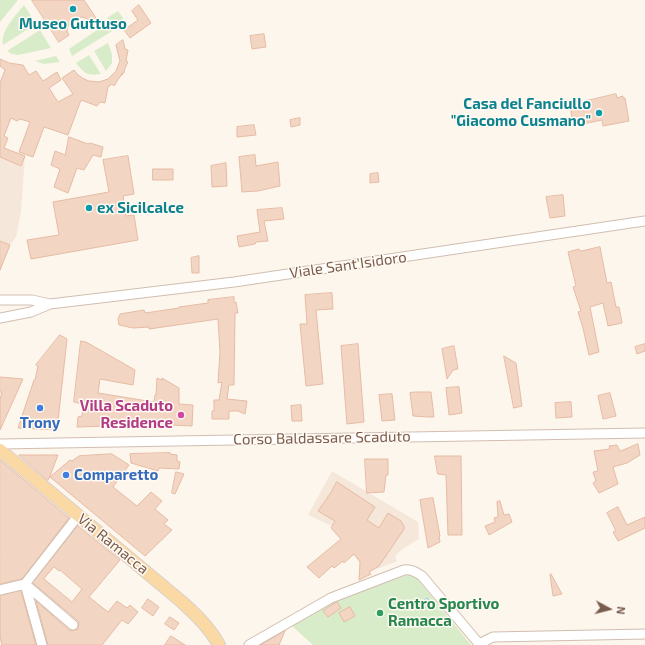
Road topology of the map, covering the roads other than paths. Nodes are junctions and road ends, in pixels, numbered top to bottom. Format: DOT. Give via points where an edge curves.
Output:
graph roads {
  1 [pos="645,221"];
  2 [pos="0,300"];
  3 [pos="50,304"];
  4 [pos="0,318"];
  5 [pos="645,433"];
  6 [pos="0,444"];
  7 [pos="0,450"];
  8 [pos="78,516"];
  9 [pos="24,584"];
  10 [pos="0,590"];
  11 [pos="73,625"];
  12 [pos="645,634"];
  13 [pos="479,644"];
  14 [pos="42,645"];
  15 [pos="219,645"];
  16 [pos="249,645"];
  1 -- 3 [label="street, Viale Sant'Isidoro" via="234,282"];
  2 -- 3 [label="street, Viale Sant'Isidoro" via="32,300"];
  3 -- 4 [label="street, Viale Sant'Isidoro" via="31,312"];
  5 -- 6 [label="street, Corso Baldassare Scaduto"];
  7 -- 8 [label="main road, Via Ramacca"];
  8 -- 9 [label="street"];
  8 -- 15 [label="main road, Via Ramacca" via="182,602 215,637"];
  9 -- 10 [label="street"];
  9 -- 11 [label="street"];
  9 -- 14 [label="street"];
  12 -- 13 [label="street" via="493,637"];
  13 -- 16 [label="street" via="422,576 409,569 331,598"];
}
